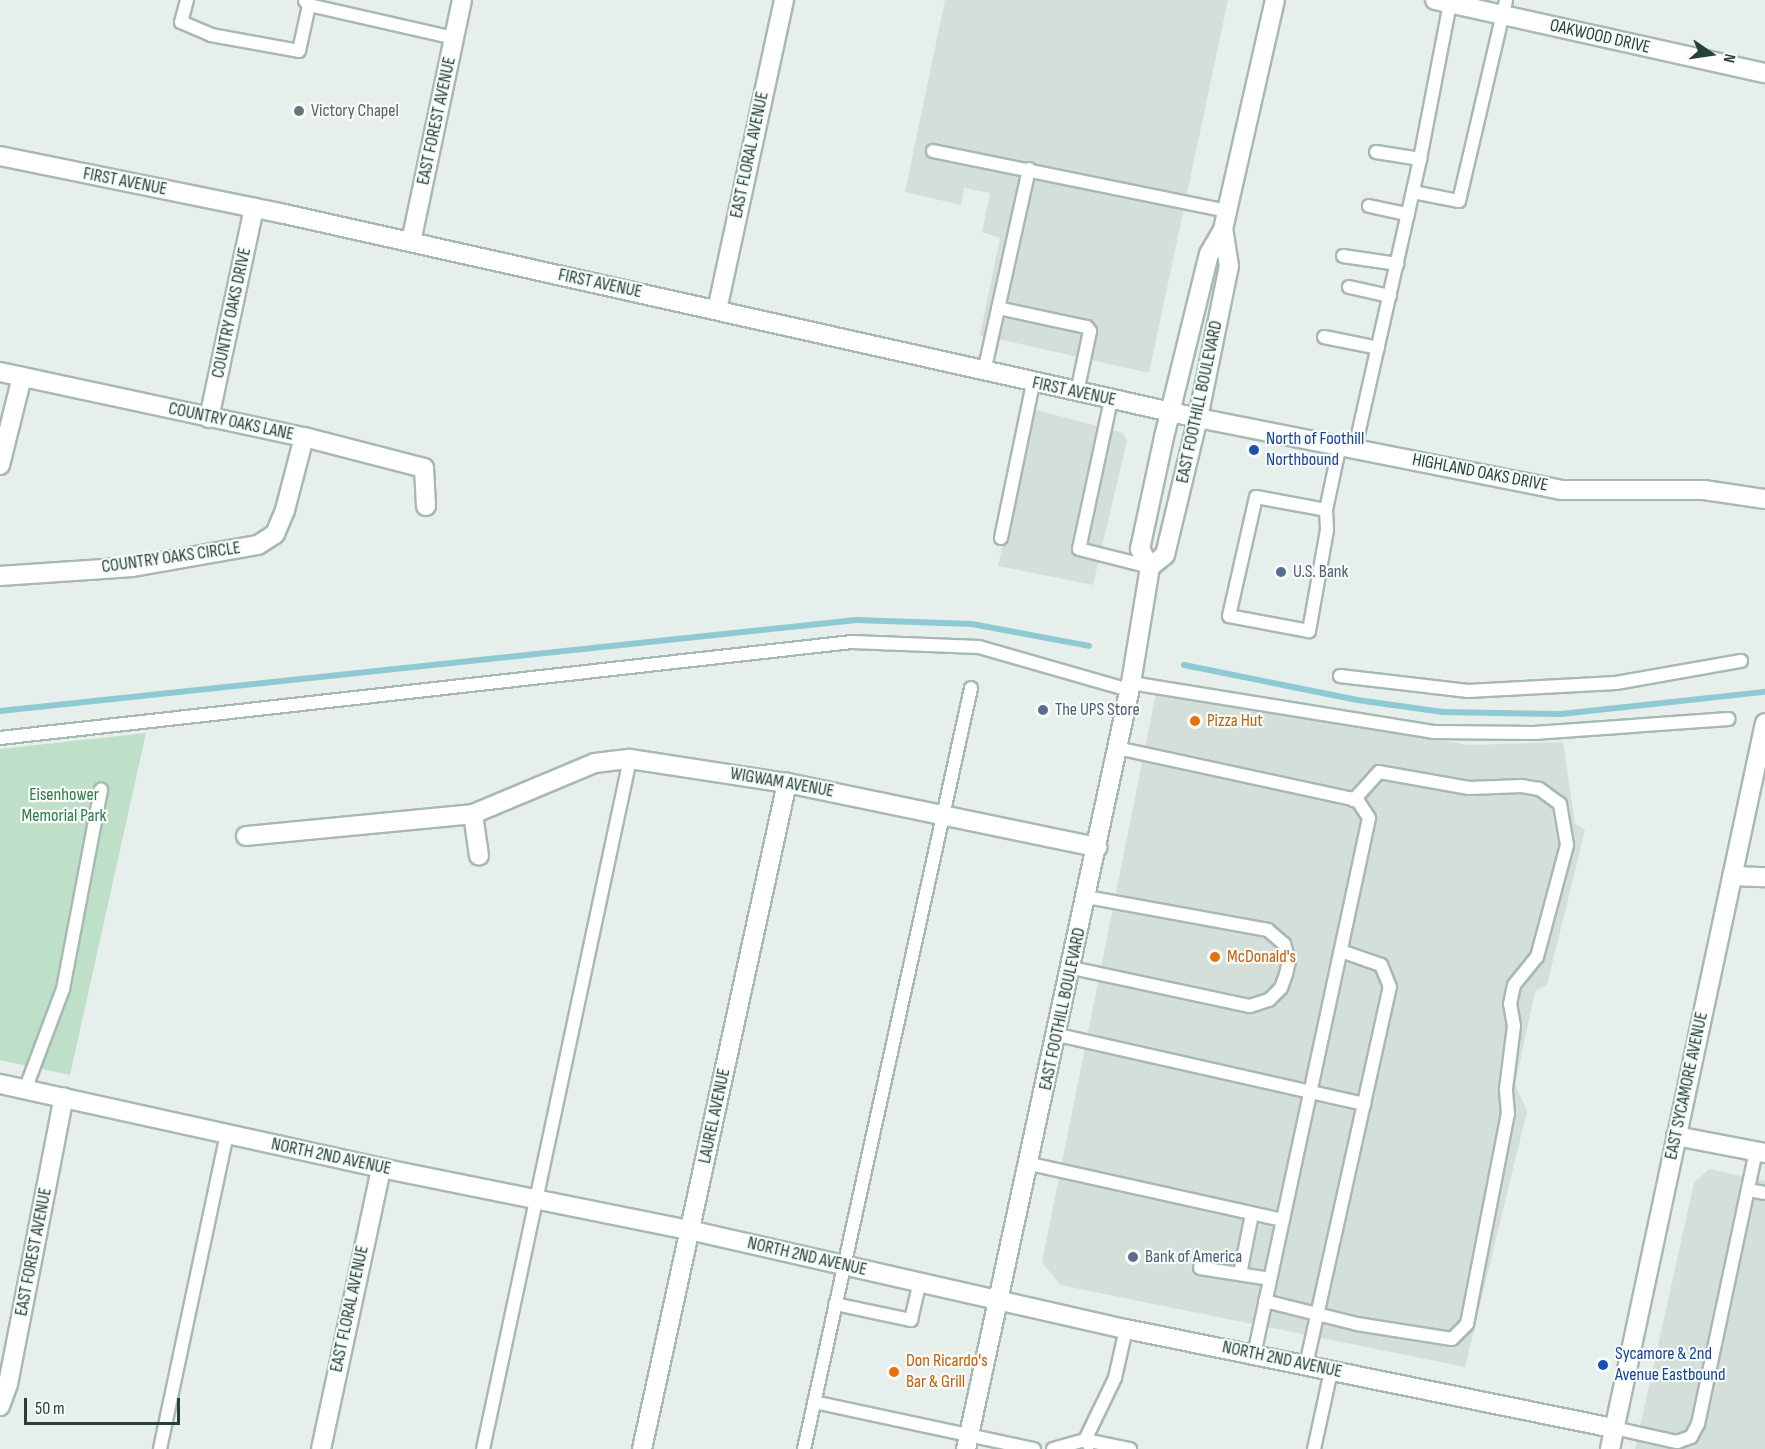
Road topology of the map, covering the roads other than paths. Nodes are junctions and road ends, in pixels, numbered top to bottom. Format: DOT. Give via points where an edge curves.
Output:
graph roads {
  1 [pos="187,0"];
  2 [pos="462,0"];
  3 [pos="784,0"];
  4 [pos="1275,0"];
  5 [pos="1442,2"];
  6 [pos="307,3"];
  7 [pos="1505,7"];
  8 [pos="454,38"];
  9 [pos="1765,73"];
  10 [pos="933,151"];
  11 [pos="1376,152"];
  12 [pos="0,156"];
  13 [pos="1420,159"];
  14 [pos="1029,169"];
  15 [pos="1413,192"];
  16 [pos="1368,206"];
  17 [pos="254,208"];
  18 [pos="1227,211"];
  19 [pos="1408,214"];
  20 [pos="1223,230"];
  21 [pos="411,242"];
  22 [pos="1343,256"];
  23 [pos="1397,264"];
  24 [pos="1349,287"];
  25 [pos="1390,296"];
  26 [pos="998,308"];
  27 [pos="717,310"];
  28 [pos="1324,337"];
  29 [pos="1378,348"];
  30 [pos="0,372"];
  31 [pos="984,372"];
  32 [pos="22,376"];
  33 [pos="1033,383"];
  34 [pos="1077,392"];
  35 [pos="1112,400"];
  36 [pos="1170,413"];
  37 [pos="209,418"];
  38 [pos="1198,418"];
  39 [pos="304,437"];
  40 [pos="1348,446"];
  41 [pos="0,465"];
  42 [pos="1765,499"];
  43 [pos="426,506"];
  44 [pos="1326,510"];
  45 [pos="1001,538"];
  46 [pos="1150,567"];
  47 [pos="0,576"];
  48 [pos="1741,661"];
  49 [pos="1340,676"];
  50 [pos="1130,683"];
  51 [pos="971,688"];
  52 [pos="1728,719"];
  53 [pos="1765,723"];
  54 [pos="0,738"];
  55 [pos="1117,748"];
  56 [pos="630,759"];
  57 [pos="788,783"];
  58 [pos="101,790"];
  59 [pos="1354,800"];
  60 [pos="943,813"];
  61 [pos="473,814"];
  62 [pos="246,836"];
  63 [pos="1097,846"];
  64 [pos="479,856"];
  65 [pos="1732,876"];
  66 [pos="1765,877"];
  67 [pos="1086,897"];
  68 [pos="1341,951"];
  69 [pos="1072,968"];
  70 [pos="1058,1035"];
  71 [pos="0,1084"];
  72 [pos="25,1090"];
  73 [pos="1311,1092"];
  74 [pos="64,1097"];
  75 [pos="1364,1104"];
  76 [pos="227,1134"];
  77 [pos="1676,1136"];
  78 [pos="1761,1152"];
  79 [pos="1030,1164"];
  80 [pos="381,1168"];
  81 [pos="1748,1190"];
  82 [pos="1765,1193"];
  83 [pos="536,1198"];
  84 [pos="1252,1214"];
  85 [pos="1283,1220"];
  86 [pos="689,1230"];
  87 [pos="843,1265"];
  88 [pos="1200,1268"];
  89 [pos="1240,1274"];
  90 [pos="1270,1279"];
  91 [pos="920,1282"];
  92 [pos="999,1299"];
  93 [pos="1265,1301"];
  94 [pos="835,1304"];
  95 [pos="1318,1315"];
  96 [pos="1126,1329"];
  97 [pos="1254,1355"];
  98 [pos="1306,1365"];
  99 [pos="1331,1371"];
  100 [pos="814,1402"];
  101 [pos="0,1406"];
  102 [pos="1614,1428"];
  103 [pos="968,1442"];
  104 [pos="1088,1444"];
  105 [pos="160,1449"];
  106 [pos="321,1449"];
  107 [pos="483,1449"];
  108 [pos="642,1449"];
  109 [pos="804,1449"];
  110 [pos="1034,1449"];
  111 [pos="1053,1449"];
  112 [pos="1130,1449"];
  113 [pos="1314,1449"];
  114 [pos="1610,1449"];
  1 -- 6 [label="lane" via="181,22 211,35 298,51"];
  2 -- 8 [label="street, EAST FOREST AVENUE"];
  3 -- 27 [label="street, EAST FLORAL AVENUE"];
  4 -- 18 [label="street, EAST FOOTHILL BOULEVARD"];
  5 -- 7 [label="street, OAKWOOD DRIVE"];
  5 -- 13 [label="lane"];
  6 -- 8 [label="lane"];
  7 -- 9 [label="street, OAKWOOD DRIVE"];
  7 -- 15 [label="lane" via="1459,201"];
  8 -- 21 [label="street, EAST FOREST AVENUE"];
  10 -- 14 [label="lane"];
  11 -- 13 [label="lane"];
  12 -- 17 [label="street, FIRST AVENUE"];
  13 -- 15 [label="lane"];
  14 -- 18 [label="lane"];
  14 -- 26 [label="lane"];
  15 -- 19 [label="lane"];
  16 -- 19 [label="lane"];
  17 -- 21 [label="street, FIRST AVENUE"];
  17 -- 37 [label="street, COUNTRY OAKS DRIVE"];
  18 -- 20 [label="street, EAST FOOTHILL BOULEVARD"];
  19 -- 23 [label="lane"];
  20 -- 36 [label="street, EAST FOOTHILL BOULEVARD" via="1209,254"];
  20 -- 38 [label="street, EAST FOOTHILL BOULEVARD" via="1229,266"];
  21 -- 27 [label="street, FIRST AVENUE"];
  22 -- 23 [label="lane"];
  23 -- 25 [label="lane"];
  24 -- 25 [label="lane"];
  25 -- 29 [label="lane"];
  26 -- 31 [label="lane"];
  26 -- 34 [label="lane" via="1087,327 1090,332"];
  27 -- 31 [label="street, FIRST AVENUE"];
  28 -- 29 [label="lane"];
  29 -- 40 [label="lane"];
  30 -- 32 [label="street, COUNTRY OAKS LANE"];
  31 -- 33 [label="street, FIRST AVENUE"];
  32 -- 37 [label="street, COUNTRY OAKS LANE"];
  32 -- 41 [label="street"];
  33 -- 34 [label="street, FIRST AVENUE"];
  33 -- 45 [label="lane"];
  34 -- 35 [label="street, FIRST AVENUE"];
  35 -- 36 [label="street, FIRST AVENUE"];
  35 -- 46 [label="lane" via="1079,549"];
  36 -- 38 [label="street, FIRST AVENUE"];
  36 -- 46 [label="street, EAST FOOTHILL BOULEVARD" via="1140,549"];
  37 -- 39 [label="street, COUNTRY OAKS LANE"];
  38 -- 40 [label="street, HIGHLAND OAKS DRIVE"];
  38 -- 46 [label="street, EAST FOOTHILL BOULEVARD" via="1165,555"];
  39 -- 43 [label="street, COUNTRY OAKS LANE" via="424,468"];
  39 -- 47 [label="street, COUNTRY OAKS CIRCLE" via="275,534 258,545 133,567"];
  40 -- 42 [label="street, HIGHLAND OAKS DRIVE" via="1560,490 1704,490"];
  40 -- 44 [label="lane"];
  44 -- 44 [label="lane" via="1256,497 1229,616 1309,631 1328,530"];
  46 -- 50 [label="street, EAST FOOTHILL BOULEVARD"];
  48 -- 49 [label="lane" via="1616,683 1468,691"];
  50 -- 52 [label="lane" via="1433,732 1489,735"];
  50 -- 54 [label="lane" via="979,647 852,642"];
  50 -- 55 [label="street, EAST FOOTHILL BOULEVARD"];
  51 -- 60 [label="lane"];
  53 -- 65 [label="street, EAST SYCAMORE AVENUE"];
  55 -- 59 [label="lane"];
  55 -- 63 [label="street, EAST FOOTHILL BOULEVARD"];
  56 -- 57 [label="street, WIGWAM AVENUE"];
  56 -- 61 [label="street, WIGWAM AVENUE" via="595,763"];
  56 -- 83 [label="lane"];
  57 -- 60 [label="street, WIGWAM AVENUE"];
  57 -- 86 [label="street, LAUREL AVENUE"];
  58 -- 72 [label="lane" via="63,989"];
  59 -- 68 [label="lane" via="1365,808 1369,818"];
  59 -- 95 [label="lane" via="1379,772 1469,788 1539,789 1560,804 1567,845 1537,957 1514,985 1510,1004 1514,1026 1506,1089 1508,1114 1467,1324 1452,1339"];
  60 -- 63 [label="street, WIGWAM AVENUE"];
  60 -- 87 [label="lane"];
  61 -- 62 [label="street, WIGWAM AVENUE"];
  61 -- 64 [label="street"];
  63 -- 67 [label="street, EAST FOOTHILL BOULEVARD"];
  65 -- 66 [label="street"];
  65 -- 77 [label="street, EAST SYCAMORE AVENUE"];
  67 -- 69 [label="street, EAST FOOTHILL BOULEVARD"];
  67 -- 69 [label="lane" via="1268,930 1284,944 1289,961 1281,988 1269,1000 1250,1006"];
  68 -- 73 [label="lane"];
  68 -- 75 [label="lane" via="1381,965 1390,987"];
  69 -- 70 [label="street, EAST FOOTHILL BOULEVARD"];
  70 -- 73 [label="lane"];
  70 -- 79 [label="street, EAST FOOTHILL BOULEVARD"];
  71 -- 72 [label="street, NORTH 2ND AVENUE"];
  72 -- 74 [label="street, NORTH 2ND AVENUE"];
  73 -- 75 [label="lane"];
  73 -- 85 [label="lane"];
  74 -- 76 [label="street, NORTH 2ND AVENUE"];
  74 -- 101 [label="street, EAST FOREST AVENUE" via="8,1384"];
  75 -- 95 [label="lane"];
  76 -- 80 [label="street, NORTH 2ND AVENUE"];
  76 -- 105 [label="lane"];
  77 -- 78 [label="street"];
  77 -- 102 [label="street, EAST SYCAMORE AVENUE"];
  78 -- 81 [label="lane"];
  79 -- 84 [label="lane"];
  79 -- 92 [label="street, EAST FOOTHILL BOULEVARD"];
  80 -- 83 [label="street, NORTH 2ND AVENUE"];
  80 -- 106 [label="street, EAST FLORAL AVENUE"];
  81 -- 82 [label="lane"];
  81 -- 102 [label="lane" via="1695,1431 1691,1437 1677,1442"];
  83 -- 86 [label="street, NORTH 2ND AVENUE"];
  83 -- 107 [label="lane"];
  84 -- 85 [label="lane"];
  84 -- 89 [label="lane"];
  85 -- 90 [label="lane"];
  86 -- 87 [label="street, NORTH 2ND AVENUE"];
  86 -- 108 [label="street, LAUREL AVENUE"];
  87 -- 91 [label="street, NORTH 2ND AVENUE"];
  87 -- 94 [label="lane"];
  88 -- 89 [label="lane"];
  89 -- 90 [label="lane"];
  90 -- 93 [label="lane"];
  91 -- 92 [label="street, NORTH 2ND AVENUE"];
  91 -- 94 [label="lane" via="911,1320"];
  92 -- 96 [label="street, NORTH 2ND AVENUE"];
  92 -- 103 [label="street, EAST FOOTHILL BOULEVARD"];
  93 -- 95 [label="lane"];
  93 -- 97 [label="lane"];
  94 -- 100 [label="lane"];
  95 -- 98 [label="lane"];
  96 -- 97 [label="street, NORTH 2ND AVENUE"];
  96 -- 104 [label="lane" via="1115,1378"];
  97 -- 98 [label="street, NORTH 2ND AVENUE"];
  98 -- 99 [label="street, NORTH 2ND AVENUE"];
  99 -- 102 [label="street, NORTH 2ND AVENUE"];
  99 -- 113 [label="lane"];
  100 -- 103 [label="lane"];
  100 -- 109 [label="lane"];
  102 -- 114 [label="street, EAST SYCAMORE AVENUE"];
  103 -- 110 [label="lane"];
  104 -- 111 [label="lane"];
  104 -- 112 [label="lane"];
}
